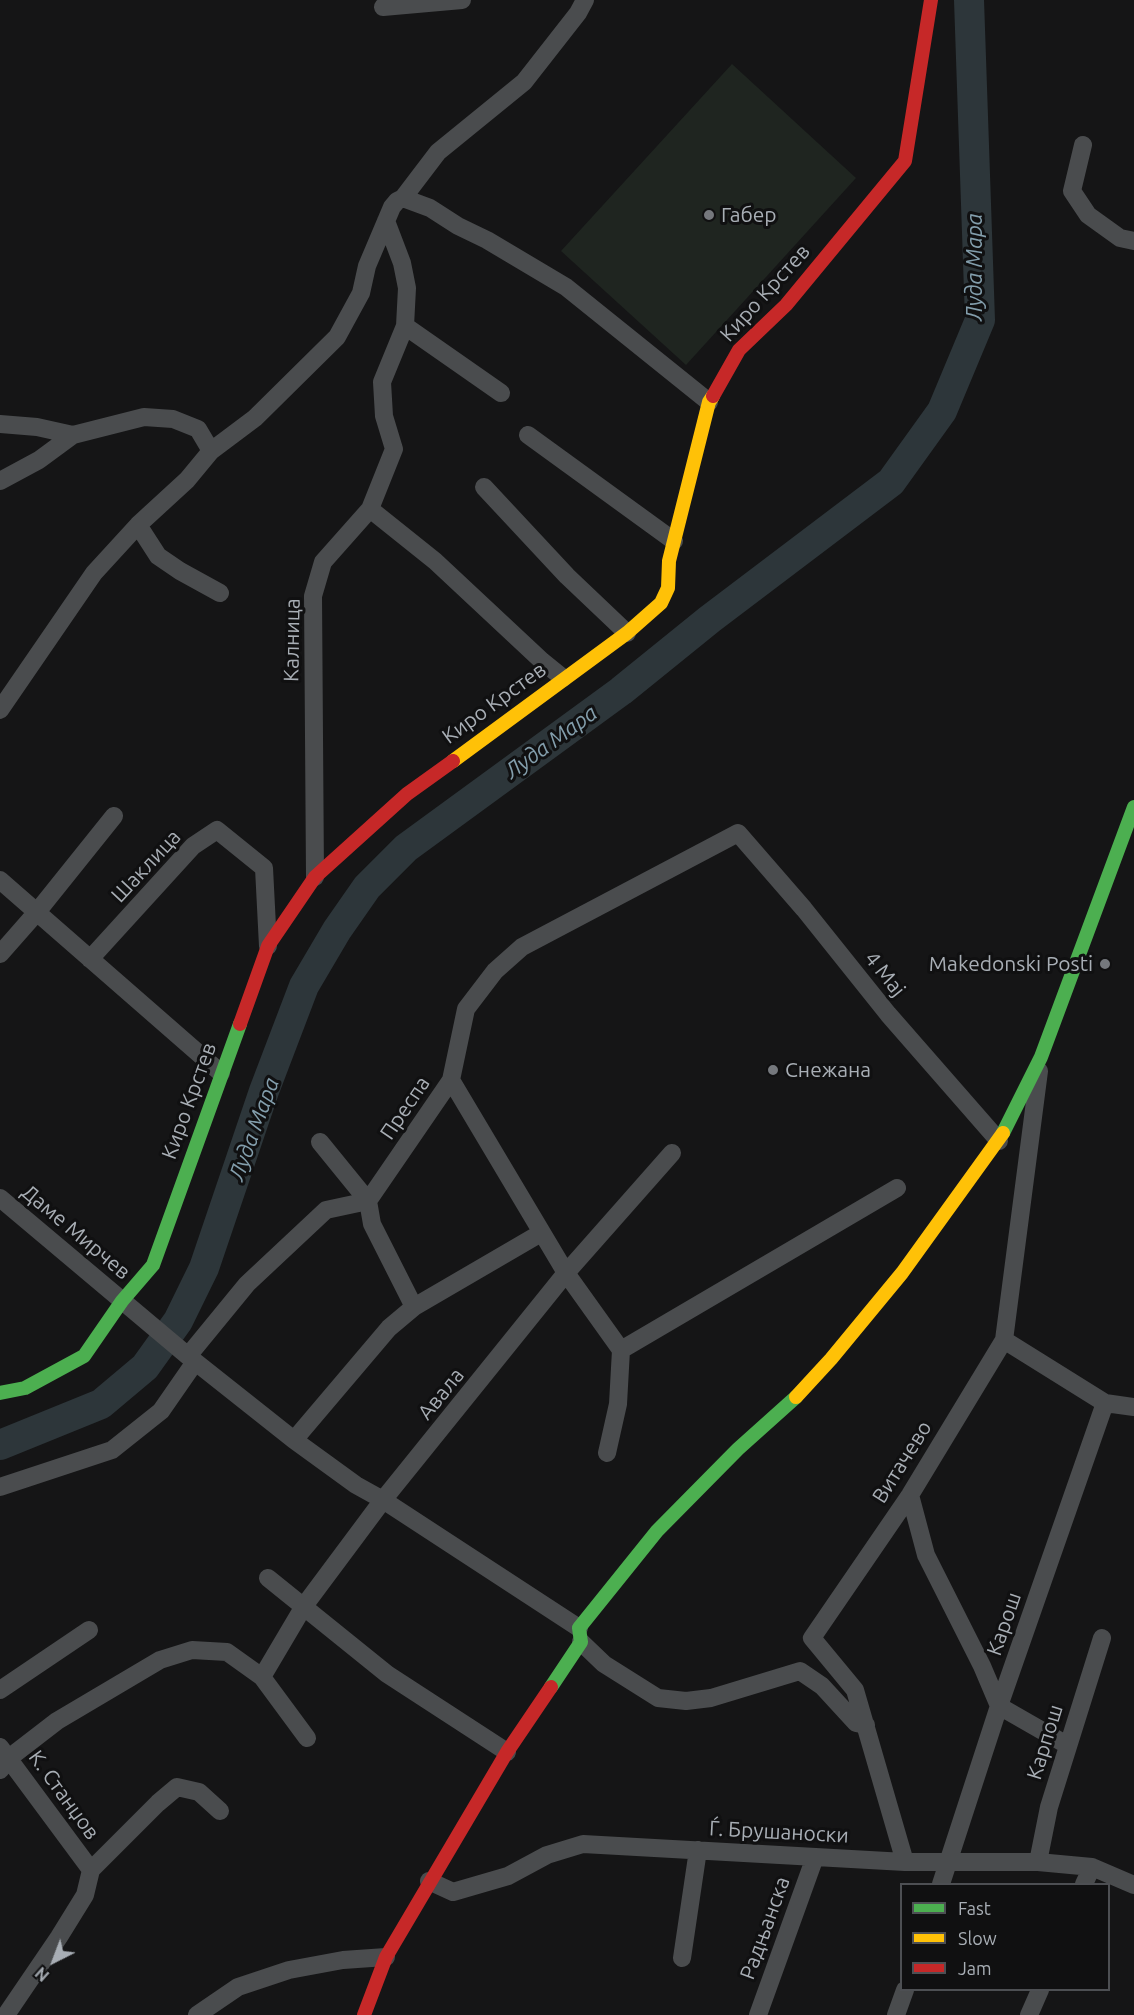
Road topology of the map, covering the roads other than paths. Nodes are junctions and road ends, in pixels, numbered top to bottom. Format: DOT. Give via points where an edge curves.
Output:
graph roads {
  1 [pos="462,0"];
  2 [pos="585,0"];
  3 [pos="931,0"];
  4 [pos="383,7"];
  5 [pos="1083,145"];
  6 [pos="403,198"];
  7 [pos="386,221"];
  8 [pos="1134,241"];
  9 [pos="405,326"];
  10 [pos="501,393"];
  11 [pos="709,402"];
  12 [pos="0,424"];
  13 [pos="73,435"];
  14 [pos="528,435"];
  15 [pos="211,451"];
  16 [pos="0,481"];
  17 [pos="484,487"];
  18 [pos="370,508"];
  19 [pos="138,525"];
  20 [pos="674,541"];
  21 [pos="220,593"];
  22 [pos="627,633"];
  23 [pos="564,678"];
  24 [pos="0,710"];
  25 [pos="1134,807"];
  26 [pos="114,816"];
  27 [pos="738,833"];
  28 [pos="315,877"];
  29 [pos="0,880"];
  30 [pos="37,912"];
  31 [pos="268,946"];
  32 [pos="0,954"];
  33 [pos="90,959"];
  34 [pos="1041,1057"];
  35 [pos="222,1073"];
  36 [pos="451,1080"];
  37 [pos="999,1141"];
  38 [pos="320,1142"];
  39 [pos="672,1153"];
  40 [pos="897,1188"];
  41 [pos="0,1198"];
  42 [pos="368,1201"];
  43 [pos="541,1233"];
  44 [pos="566,1273"];
  45 [pos="122,1301"];
  46 [pos="414,1307"];
  47 [pos="1004,1340"];
  48 [pos="621,1350"];
  49 [pos="192,1359"];
  50 [pos="0,1393"];
  51 [pos="1105,1403"];
  52 [pos="1134,1407"];
  53 [pos="294,1440"];
  54 [pos="607,1453"];
  55 [pos="0,1487"];
  56 [pos="910,1495"];
  57 [pos="383,1500"];
  58 [pos="268,1578"];
  59 [pos="304,1606"];
  60 [pos="89,1630"];
  61 [pos="580,1635"];
  62 [pos="1102,1638"];
  63 [pos="262,1677"];
  64 [pos="0,1690"];
  65 [pos="999,1706"];
  66 [pos="866,1725"];
  67 [pos="307,1738"];
  68 [pos="1067,1746"];
  69 [pos="507,1752"];
  70 [pos="3,1759"];
  71 [pos="220,1811"];
  72 [pos="698,1850"];
  73 [pos="815,1857"];
  74 [pos="905,1862"];
  75 [pos="949,1862"];
  76 [pos="1038,1862"];
  77 [pos="1092,1867"];
  78 [pos="91,1870"];
  79 [pos="429,1881"];
  80 [pos="941,1883"];
  81 [pos="1084,1883"];
  82 [pos="1134,1886"];
  83 [pos="386,1957"];
  84 [pos="682,1958"];
  85 [pos="904,1991"];
  86 [pos="1039,1991"];
  87 [pos="6,2015"];
  88 [pos="197,2015"];
  89 [pos="364,2015"];
  90 [pos="758,2015"];
  91 [pos="896,2015"];
  92 [pos="1029,2015"];
  1 -- 4 [label="street"];
  2 -- 6 [label="street" via="524,82 438,152"];
  3 -- 11 [label="street, Киро Крстев" via="906,161 786,305 739,350"];
  5 -- 8 [label="street" via="1072,191 1088,215 1120,238"];
  6 -- 7 [label="street" via="392,207"];
  6 -- 11 [label="street" via="430,208 566,287"];
  7 -- 9 [label="street, Калница" via="407,288"];
  7 -- 15 [label="street" via="367,266 361,293 337,337 255,418"];
  9 -- 10 [label="street"];
  9 -- 18 [label="street, Калница" via="382,382 384,416 394,449"];
  11 -- 20 [label="street, Киро Крстев"];
  12 -- 13 [label="street"];
  13 -- 15 [label="street" via="144,417 173,419 198,429"];
  13 -- 16 [label="street" via="39,460"];
  14 -- 20 [label="street"];
  15 -- 19 [label="street" via="187,480"];
  17 -- 22 [label="street"];
  18 -- 23 [label="street"];
  18 -- 28 [label="street, Калница" via="323,562 313,596"];
  19 -- 21 [label="street" via="158,556"];
  19 -- 24 [label="street" via="94,573"];
  20 -- 22 [label="street, Киро Крстев" via="668,588 661,603"];
  22 -- 23 [label="street, Киро Крстев"];
  23 -- 28 [label="street, Киро Крстев" via="406,794"];
  25 -- 34 [label="street"];
  26 -- 30 [label="street"];
  27 -- 36 [label="street, Преспа" via="522,947 495,971 466,1009"];
  27 -- 37 [label="street, 4 Мај"];
  28 -- 31 [label="street, Киро Крстев"];
  29 -- 30 [label="street"];
  30 -- 32 [label="street"];
  30 -- 33 [label="street"];
  31 -- 33 [label="street, Шаклица" via="264,868 218,830 193,846"];
  31 -- 35 [label="street, Киро Крстев"];
  33 -- 35 [label="street"];
  34 -- 37 [label="street"];
  34 -- 47 [label="street, Витачево"];
  35 -- 45 [label="street, Киро Крстев" via="153,1264"];
  36 -- 42 [label="street, Преспа"];
  36 -- 43 [label="street"];
  37 -- 61 [label="street" via="902,1272 831,1359 788,1406 738,1449 657,1531"];
  38 -- 42 [label="street"];
  39 -- 44 [label="street, Авала"];
  40 -- 48 [label="street"];
  41 -- 45 [label="street, Даме Мирчев"];
  42 -- 46 [label="street" via="372,1224"];
  42 -- 49 [label="street" via="326,1210 247,1284"];
  43 -- 44 [label="street"];
  43 -- 46 [label="street"];
  44 -- 48 [label="street"];
  44 -- 57 [label="street, Авала"];
  45 -- 49 [label="street, Даме Мирчев"];
  45 -- 50 [label="street, Киро Крстев" via="84,1356 24,1388"];
  46 -- 53 [label="street" via="389,1328"];
  47 -- 51 [label="street"];
  47 -- 56 [label="street, Витачево"];
  48 -- 54 [label="street" via="618,1404"];
  49 -- 53 [label="street, Даме Мирчев"];
  49 -- 55 [label="street" via="161,1411 112,1450"];
  51 -- 52 [label="street"];
  51 -- 65 [label="street, Карош"];
  53 -- 57 [label="street, Даме Мирчев"];
  56 -- 65 [label="street" via="926,1555"];
  56 -- 66 [label="street, Витачево" via="813,1638 855,1690"];
  57 -- 59 [label="street, Авала"];
  57 -- 61 [label="street, Даме Мирчев"];
  58 -- 59 [label="street"];
  59 -- 63 [label="street, Авала"];
  59 -- 69 [label="street" via="387,1674"];
  60 -- 64 [label="street"];
  61 -- 66 [label="street, Даме Мирчев" via="604,1664 658,1698 711,1698 800,1671 822,1686 856,1723"];
  61 -- 69 [label="street"];
  62 -- 68 [label="street, Карпош"];
  63 -- 67 [label="street"];
  63 -- 70 [label="street" via="227,1652 192,1650 160,1660 57,1721"];
  65 -- 68 [label="street"];
  65 -- 75 [label="street, Карош"];
  66 -- 74 [label="street, Витачево"];
  68 -- 76 [label="street, Карпош" via="1048,1807"];
  69 -- 79 [label="street"];
  70 -- 78 [label="street, К. Станџов"];
  71 -- 78 [label="street" via="199,1792 177,1787"];
  72 -- 73 [label="street, Ѓ. Брушаноски"];
  72 -- 79 [label="street, Ѓ. Брушаноски" via="583,1844 547,1856 508,1876 453,1892"];
  72 -- 84 [label="street"];
  73 -- 74 [label="street, Ѓ. Брушаноски"];
  73 -- 90 [label="street, Радњанска"];
  74 -- 75 [label="street, Ѓ. Брушаноски"];
  75 -- 76 [label="street, Ѓ. Брушаноски"];
  75 -- 80 [label="street, Карош"];
  76 -- 77 [label="street, Ѓ. Брушаноски"];
  77 -- 81 [label="street"];
  77 -- 82 [label="street, Ѓ. Брушаноски"];
  78 -- 87 [label="street" via="85,1894"];
  79 -- 83 [label="street"];
  83 -- 88 [label="street" via="289,1970 238,1987"];
  83 -- 89 [label="street"];
  85 -- 91 [label="street"];
  86 -- 92 [label="street"];
}
